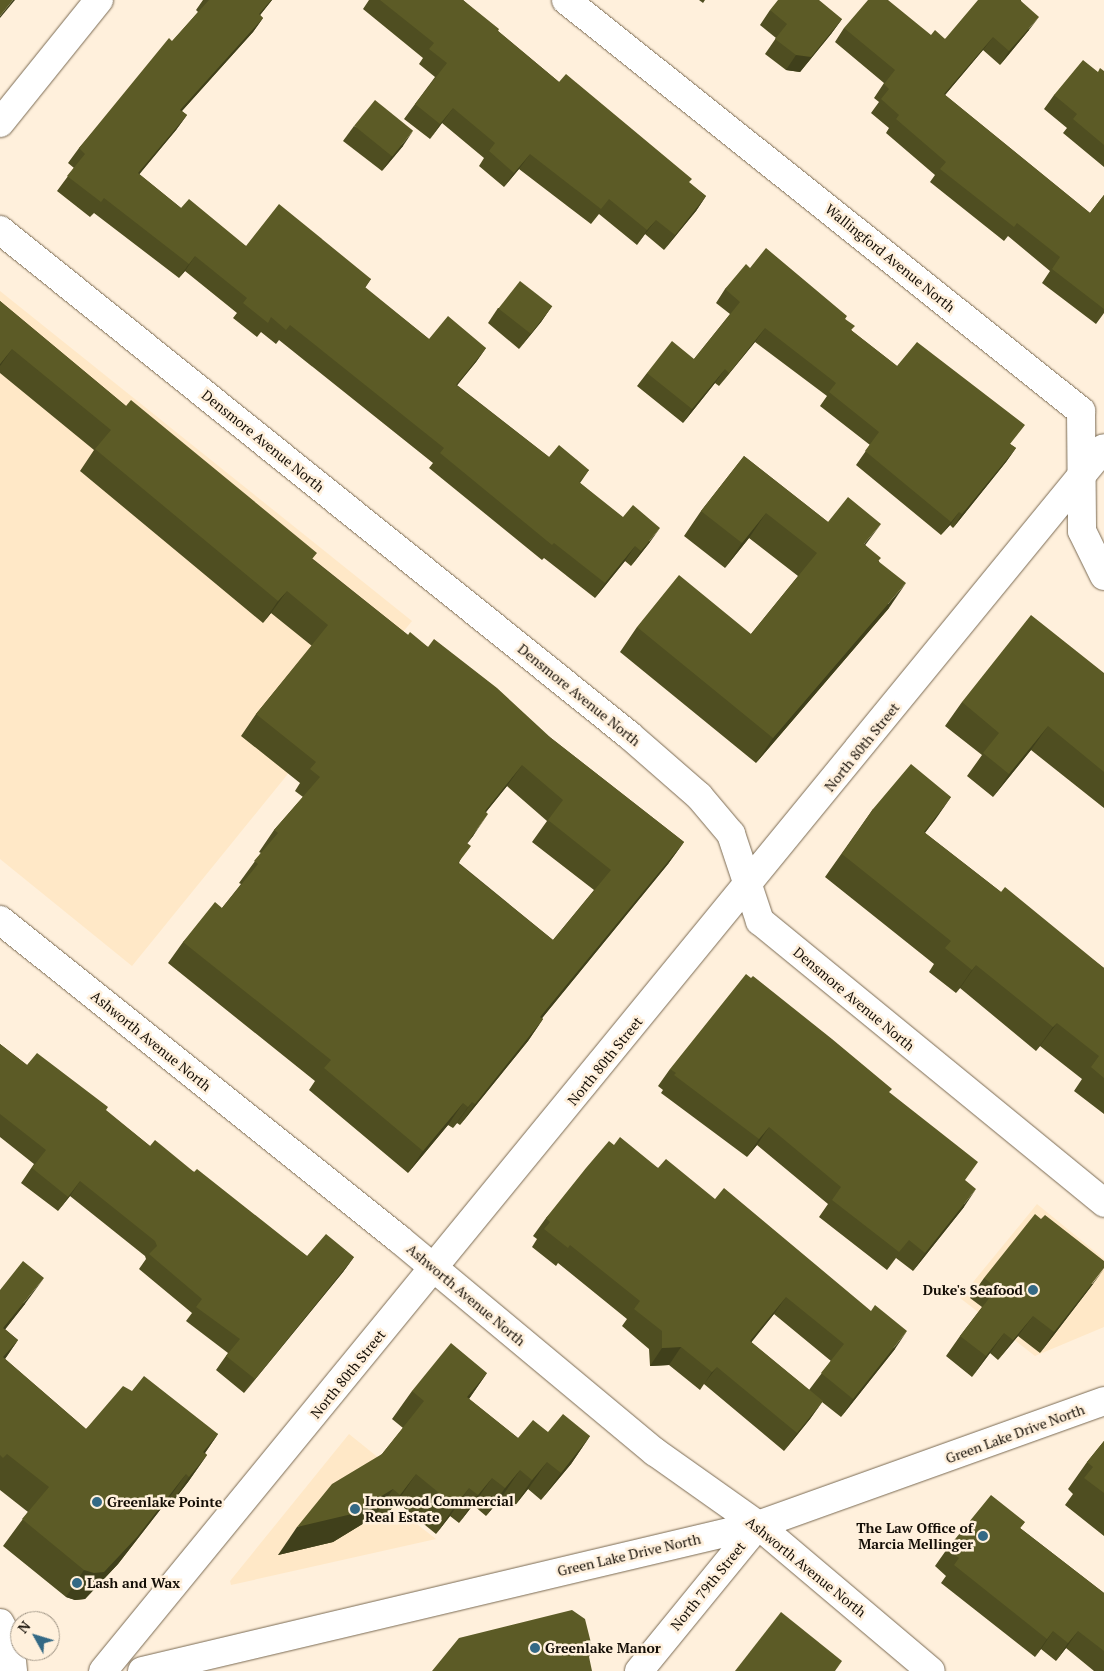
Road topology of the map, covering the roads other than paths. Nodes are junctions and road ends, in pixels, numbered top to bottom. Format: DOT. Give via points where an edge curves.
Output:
graph roads {
  1 [pos="99,0"];
  2 [pos="566,0"];
  3 [pos="0,123"];
  4 [pos="0,230"];
  5 [pos="1104,448"];
  6 [pos="1082,475"];
  7 [pos="1104,576"];
  8 [pos="748,886"];
  9 [pos="0,920"];
  10 [pos="1104,1203"];
  11 [pos="434,1268"];
  12 [pos="1104,1401"];
  13 [pos="758,1525"];
  14 [pos="0,1623"];
  15 [pos="13,1671"];
  16 [pos="103,1671"];
  17 [pos="142,1671"];
  18 [pos="639,1671"];
  19 [pos="931,1671"];
  1 -- 3 [label="street"];
  2 -- 6 [label="street, Wallingford Avenue North" via="1081,411"];
  4 -- 8 [label="street, Densmore Avenue North" via="629,735 699,796 731,834"];
  5 -- 6 [label="street, North 80th Street"];
  6 -- 7 [label="street, Wallingford Avenue North" via="1082,531"];
  6 -- 8 [label="street, North 80th Street"];
  8 -- 10 [label="street, Densmore Avenue North" via="760,921"];
  8 -- 11 [label="street, North 80th Street"];
  9 -- 11 [label="street, Ashworth Avenue North"];
  11 -- 13 [label="street, Ashworth Avenue North" via="655,1452"];
  11 -- 16 [label="street, North 80th Street"];
  12 -- 13 [label="street, Green Lake Drive North"];
  13 -- 17 [label="street, Green Lake Drive North"];
  13 -- 18 [label="street, North 79th Street"];
  13 -- 19 [label="street, Ashworth Avenue North"];
  14 -- 15 [label="street" via="10,1642"];
}
